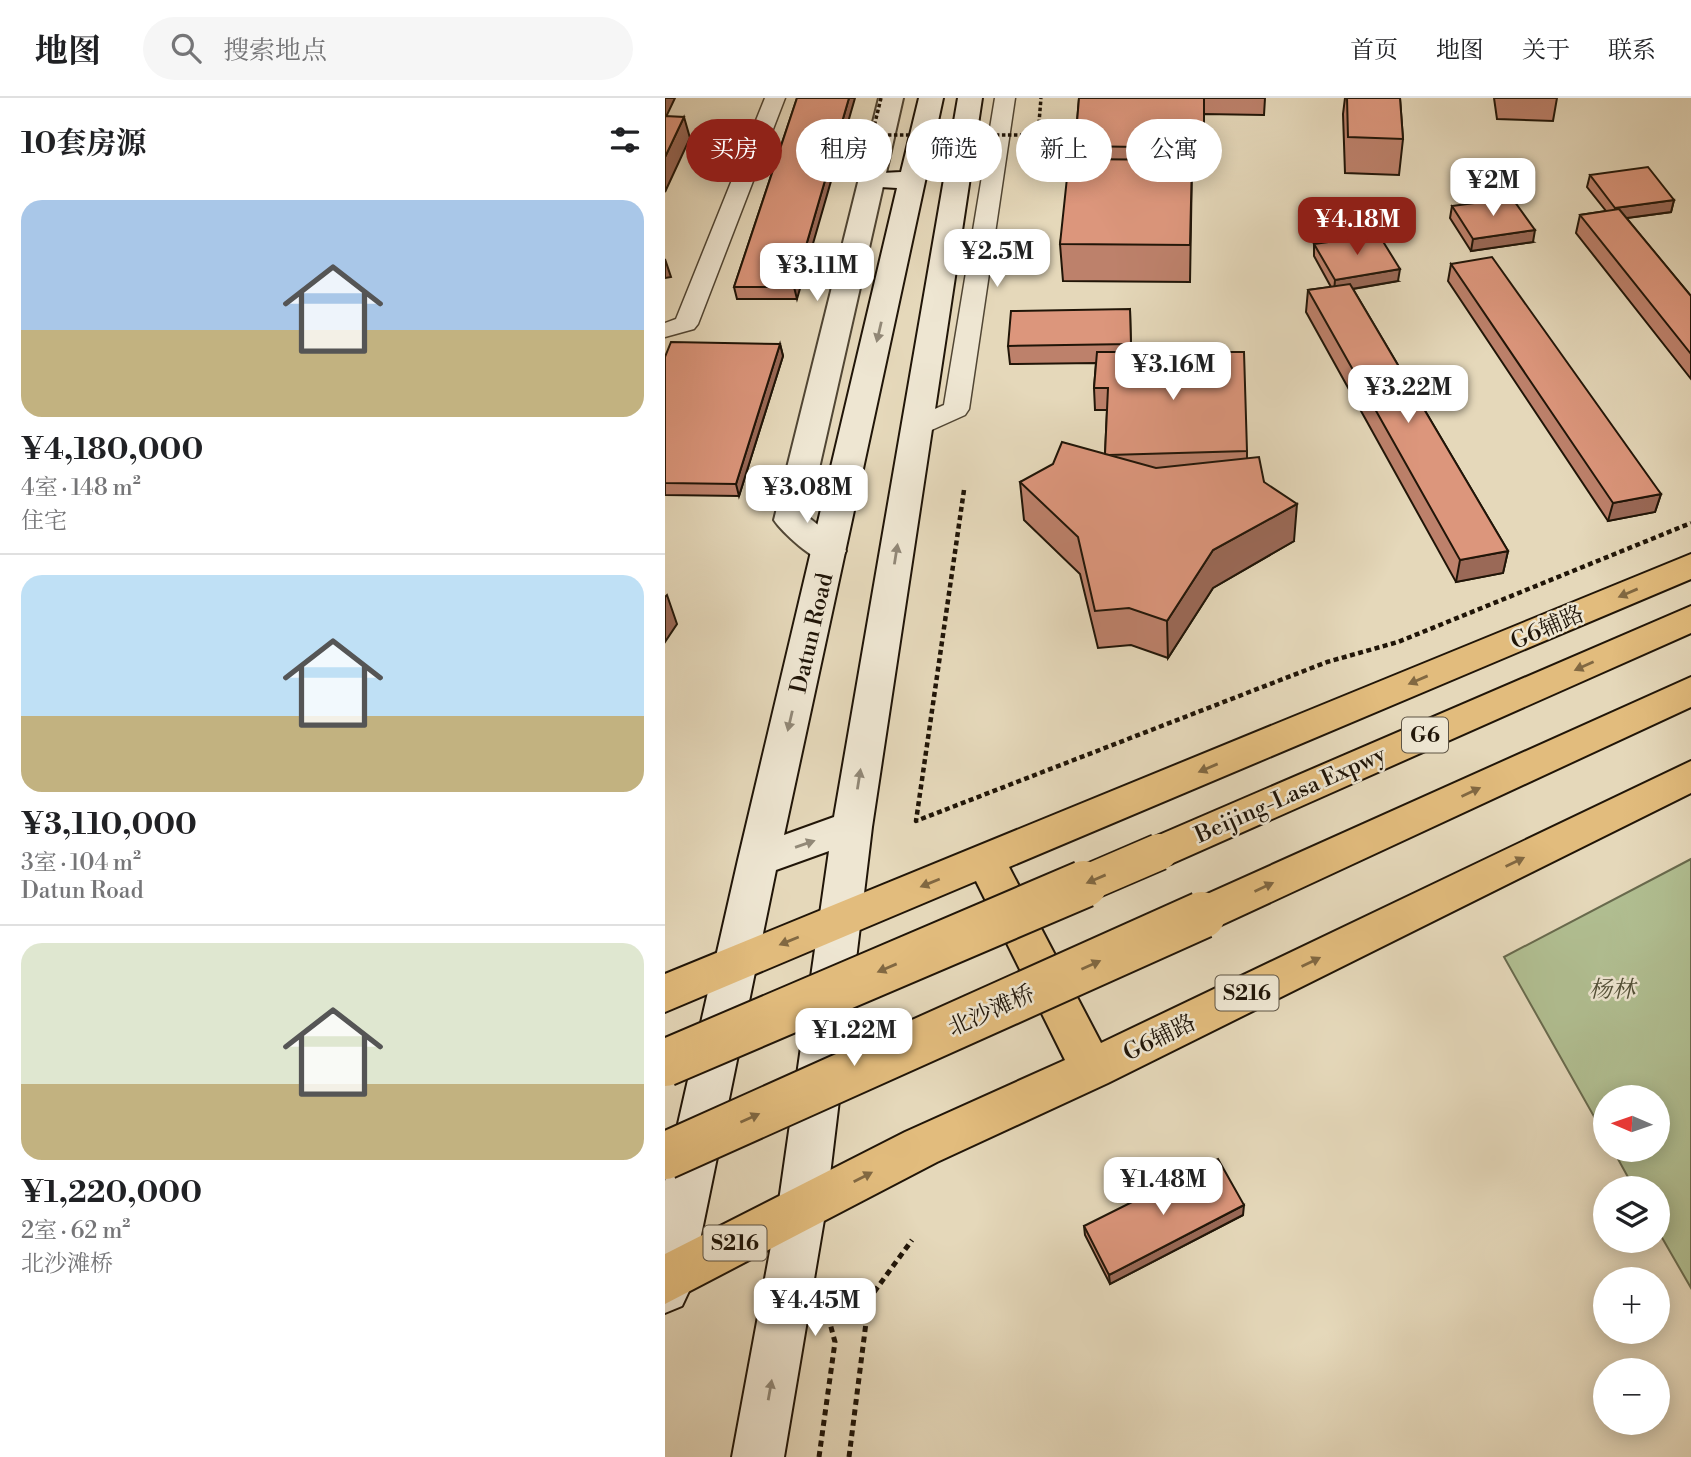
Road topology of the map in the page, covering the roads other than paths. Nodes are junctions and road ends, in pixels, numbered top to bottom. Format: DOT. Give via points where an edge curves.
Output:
graph roads {
  1 [pos="775,98"];
  2 [pos="891,98"];
  3 [pos="931,98"];
  4 [pos="970,98"];
  5 [pos="1005,98"];
  6 [pos="886,119"];
  7 [pos="927,119"];
  8 [pos="872,182"];
  9 [pos="914,182"];
  10 [pos="665,330"];
  11 [pos="916,427"];
  12 [pos="829,551"];
  13 [pos="1691,566"];
  14 [pos="1691,619"];
  15 [pos="1691,691"];
  16 [pos="1691,776"];
  17 [pos="852,828"];
  18 [pos="758,860"];
  19 [pos="986,861"];
  20 [pos="841,919"];
  21 [pos="737,962"];
  22 [pos="665,993"];
  23 [pos="665,1063"];
  24 [pos="1092,1069"];
  25 [pos="665,1156"];
  26 [pos="802,1208"];
  27 [pos="666,1283"];
  28 [pos="758,1457"];
  1 -- 10 [label="street" via="686,324"];
  2 -- 6 [label="main road"];
  3 -- 7 [label="main road, Datun Road"];
  4 -- 11 [label="main road"];
  5 -- 11 [label="street" via="955,409"];
  8 -- 12 [label="main road" via="791,520"];
  9 -- 12 [label="main road, Datun Road, one-way"];
  17 -- 11 [label="main road, one-way"];
  12 -- 18 [label="main road, Datun Road, one-way"];
  13 -- 19 [label="main road, G6辅路, one-way"];
  14 -- 23 [label="main road, Beijing-Lasa Expwy / G6, one-way, bridge"];
  25 -- 15 [label="main road, 北沙滩桥, one-way, bridge"];
  24 -- 16 [label="main road, G6辅路 / S216, one-way"];
  18 -- 17 [label="main road, one-way"];
  17 -- 20 [label="main road"];
  18 -- 21 [label="main road, Datun Road"];
  19 -- 20 [label="main road, G6辅路, one-way"];
  19 -- 24 [label="main road"];
  20 -- 21 [label="main road, G6辅路, one-way"];
  20 -- 26 [label="main road"];
  21 -- 22 [label="main road, G6辅路"];
  21 -- 27 [label="main road, Datun Road"];
  26 -- 24 [label="main road, G6辅路 / S216, one-way" via="921,1147"];
  26 -- 27 [label="main road, G6辅路 / S216"];
  28 -- 26 [label="main road, one-way"];
}
